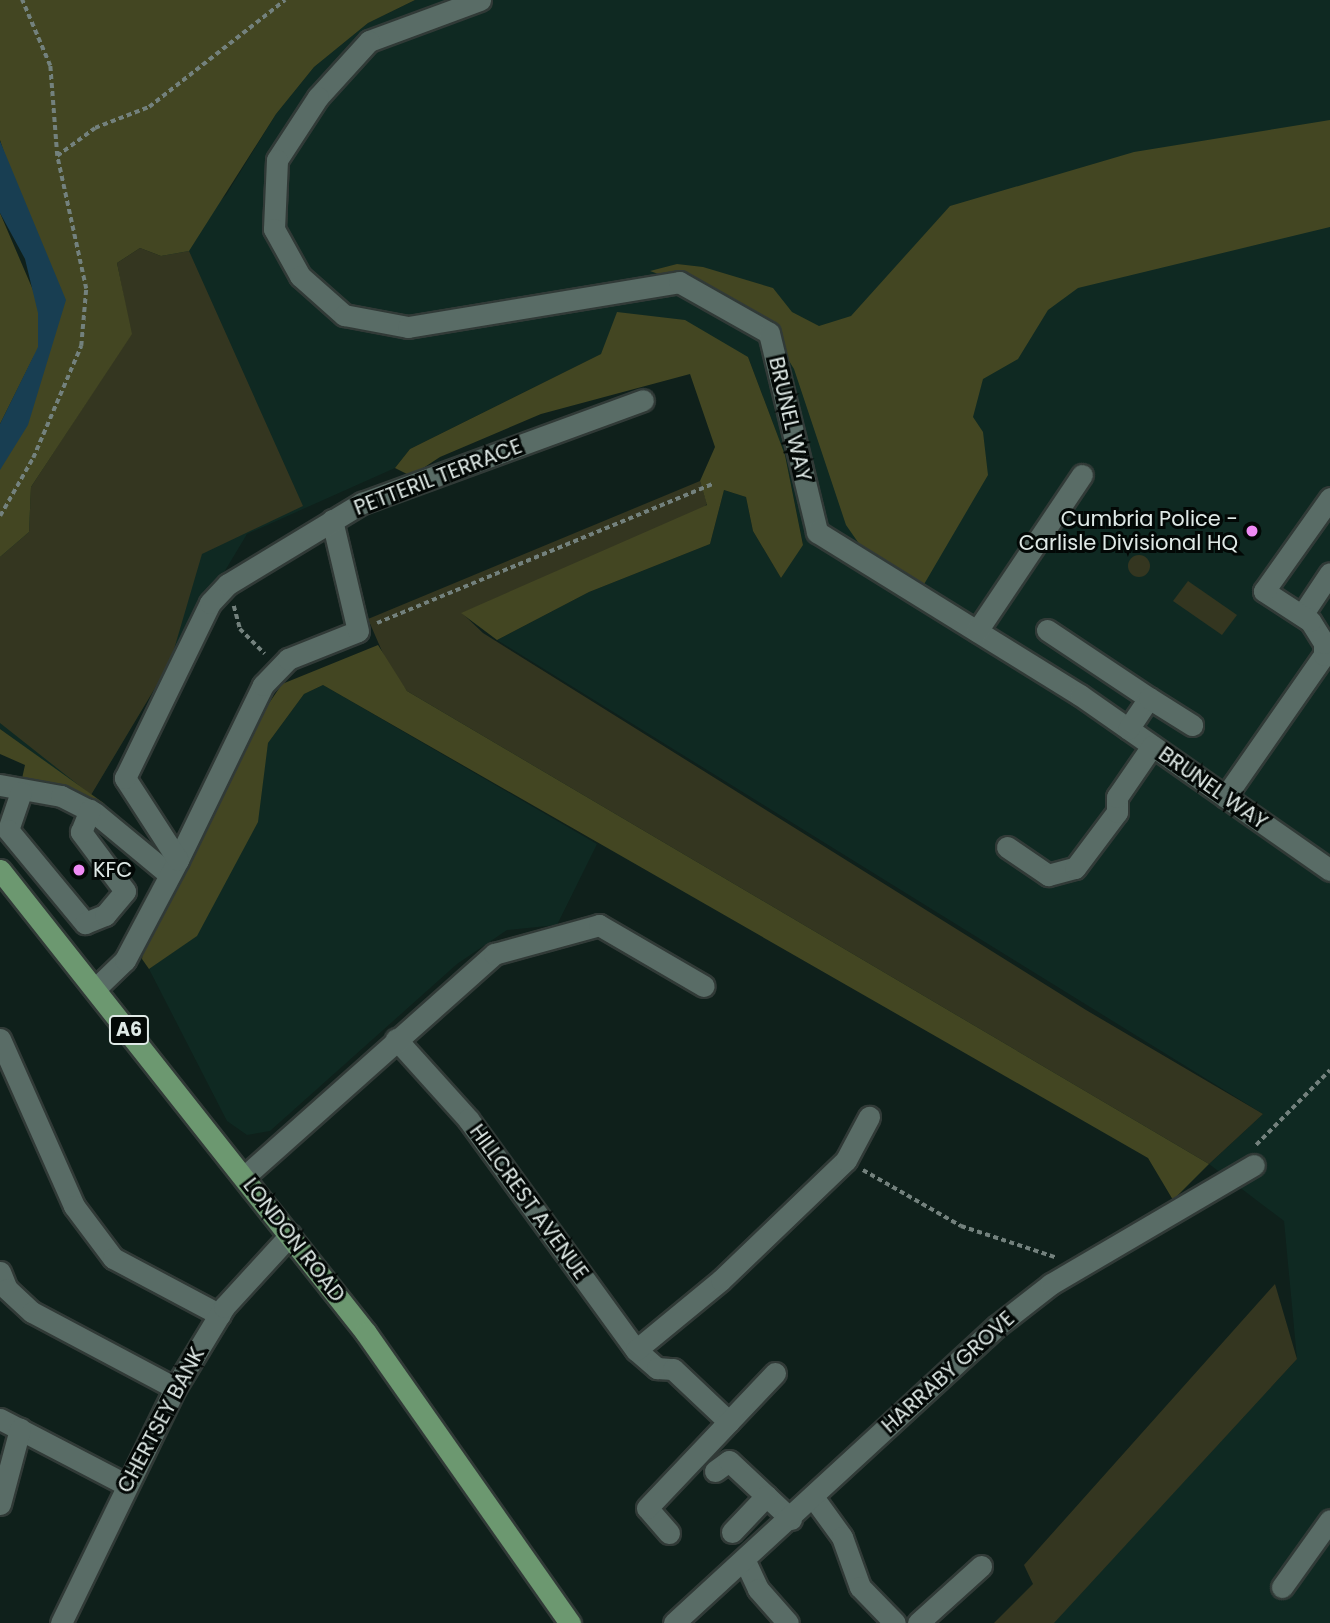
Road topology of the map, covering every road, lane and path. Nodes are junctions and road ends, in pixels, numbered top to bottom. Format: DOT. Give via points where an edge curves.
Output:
graph roads {
  1 [pos="22,0"];
  2 [pos="285,0"];
  3 [pos="480,0"];
  4 [pos="57,156"];
  5 [pos="643,400"];
  6 [pos="1082,475"];
  7 [pos="713,484"];
  8 [pos="1330,498"];
  9 [pos="0,516"];
  10 [pos="332,520"];
  11 [pos="1330,573"];
  12 [pos="228,584"];
  13 [pos="1302,615"];
  14 [pos="1047,630"];
  15 [pos="358,631"];
  16 [pos="977,631"];
  17 [pos="288,659"];
  18 [pos="1149,698"];
  19 [pos="1192,725"];
  20 [pos="1128,729"];
  21 [pos="1152,746"];
  22 [pos="0,785"];
  23 [pos="22,792"];
  24 [pos="1225,797"];
  25 [pos="90,810"];
  26 [pos="1007,846"];
  27 [pos="174,867"];
  28 [pos="0,870"];
  29 [pos="1330,870"];
  30 [pos="704,986"];
  31 [pos="96,988"];
  32 [pos="0,1039"];
  33 [pos="397,1039"];
  34 [pos="1330,1070"];
  35 [pos="869,1117"];
  36 [pos="846,1160"];
  37 [pos="1254,1165"];
  38 [pos="245,1176"];
  39 [pos="290,1235"];
  40 [pos="1085,1266"];
  41 [pos="0,1272"];
  42 [pos="220,1315"];
  43 [pos="636,1350"];
  44 [pos="775,1373"];
  45 [pos="175,1388"];
  46 [pos="0,1419"];
  47 [pos="729,1422"];
  48 [pos="20,1429"];
  49 [pos="715,1471"];
  50 [pos="125,1485"];
  51 [pos="766,1496"];
  52 [pos="813,1497"];
  53 [pos="0,1504"];
  54 [pos="791,1519"];
  55 [pos="1330,1520"];
  56 [pos="732,1532"];
  57 [pos="669,1533"];
  58 [pos="745,1561"];
  59 [pos="981,1566"];
  60 [pos="1282,1587"];
  61 [pos="61,1623"];
  62 [pos="570,1623"];
  63 [pos="674,1623"];
  64 [pos="788,1623"];
  65 [pos="895,1623"];
  66 [pos="918,1623"];
  1 -- 4 [label="path" via="50,65"];
  2 -- 4 [label="path" via="149,107 95,128"];
  3 -- 16 [label="street, BRUNEL WAY" via="369,41 318,97 277,160 274,229 300,276 344,316 408,327 679,282 769,333 817,532"];
  4 -- 9 [label="path" via="86,289 82,345 33,458"];
  5 -- 10 [label="street, PETTERIL TERRACE" via="362,503"];
  6 -- 16 [label="street"];
  7 -- 15 [label="path"];
  8 -- 13 [label="street" via="1264,591"];
  10 -- 12 [label="street, PETTERIL TERRACE"];
  10 -- 15 [label="street"];
  11 -- 13 [label="street"];
  12 -- 17 [label="path" via="240,629 265,654"];
  12 -- 27 [label="street, PETTERIL TERRACE" via="210,603 125,778"];
  13 -- 24 [label="street" via="1324,643 1324,655"];
  14 -- 18 [label="street"];
  15 -- 17 [label="street"];
  16 -- 20 [label="street, BRUNEL WAY"];
  17 -- 27 [label="street" via="263,685 238,730"];
  18 -- 19 [label="street"];
  18 -- 20 [label="street"];
  20 -- 21 [label="street, BRUNEL WAY"];
  21 -- 24 [label="street, BRUNEL WAY"];
  21 -- 26 [label="street" via="1117,797 1116,812 1075,868 1048,875"];
  22 -- 23 [label="street"];
  23 -- 25 [label="street" via="61,796"];
  23 -- 25 [label="street" via="8,831 85,923 105,915 125,891 81,832"];
  24 -- 29 [label="street, BRUNEL WAY"];
  25 -- 27 [label="street" via="121,828 140,854"];
  27 -- 31 [label="street" via="125,960"];
  28 -- 31 [label="main road, LONDON ROAD / A6"];
  30 -- 33 [label="street" via="599,925 494,954"];
  31 -- 38 [label="main road, LONDON ROAD / A6"];
  32 -- 42 [label="street" via="74,1206 113,1258"];
  33 -- 38 [label="street"];
  33 -- 43 [label="street, HILLCREST AVENUE" via="468,1119"];
  34 -- 37 [label="path" via="1256,1141"];
  35 -- 36 [label="street"];
  36 -- 40 [label="path" via="961,1226"];
  36 -- 43 [label="street" via="721,1279"];
  37 -- 40 [label="street, HARRABY GROVE"];
  38 -- 39 [label="main road, LONDON ROAD / A6"];
  39 -- 42 [label="street, CHERTSEY BANK"];
  39 -- 62 [label="main road, LONDON ROAD / A6" via="469,1474"];
  40 -- 52 [label="street, HARRABY GROVE" via="997,1326"];
  41 -- 45 [label="street" via="32,1312"];
  42 -- 45 [label="street, CHERTSEY BANK"];
  43 -- 47 [label="street, HILLCREST AVENUE" via="657,1368 673,1369"];
  44 -- 47 [label="street"];
  45 -- 50 [label="street, CHERTSEY BANK"];
  46 -- 48 [label="street"];
  47 -- 57 [label="street" via="647,1508"];
  48 -- 50 [label="street"];
  48 -- 53 [label="street"];
  49 -- 51 [label="street" via="729,1461"];
  50 -- 61 [label="street, CHERTSEY BANK"];
  51 -- 54 [label="street"];
  51 -- 56 [label="street"];
  52 -- 54 [label="street, HARRABY GROVE"];
  52 -- 65 [label="street" via="842,1537 860,1587"];
  54 -- 58 [label="street, HARRABY GROVE"];
  55 -- 60 [label="street"];
  58 -- 63 [label="street, HARRABY GROVE"];
  58 -- 64 [label="street" via="758,1589"];
  59 -- 66 [label="street"];
}
